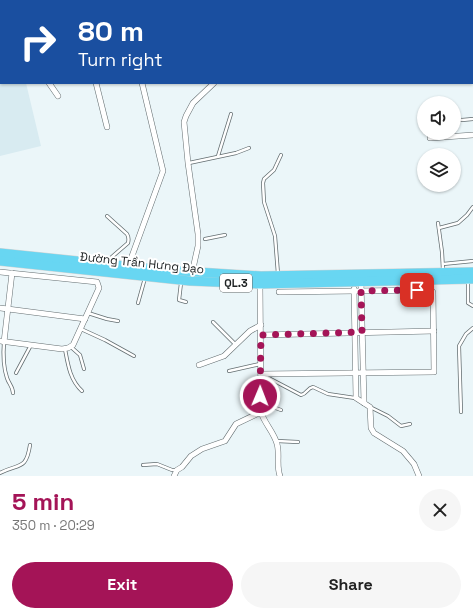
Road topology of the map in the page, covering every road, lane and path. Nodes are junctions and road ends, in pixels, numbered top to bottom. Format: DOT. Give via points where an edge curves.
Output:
graph roads {
  1 [pos="50,84"];
  2 [pos="96,84"];
  3 [pos="142,84"];
  4 [pos="213,84"];
  5 [pos="58,96"];
  6 [pos="231,114"];
  7 [pos="473,119"];
  8 [pos="461,120"];
  9 [pos="107,127"];
  10 [pos="473,135"];
  11 [pos="461,136"];
  12 [pos="249,148"];
  13 [pos="218,156"];
  14 [pos="282,156"];
  15 [pos="188,163"];
  16 [pos="473,207"];
  17 [pos="107,216"];
  18 [pos="438,223"];
  19 [pos="439,228"];
  20 [pos="225,235"];
  21 [pos="202,240"];
  22 [pos="0,253"];
  23 [pos="0,261"];
  24 [pos="473,261"];
  25 [pos="103,264"];
  26 [pos="128,267"];
  27 [pos="443,268"];
  28 [pos="0,272"];
  29 [pos="12,273"];
  30 [pos="470,275"];
  31 [pos="145,276"];
  32 [pos="278,276"];
  33 [pos="188,278"];
  34 [pos="260,284"];
  35 [pos="357,286"];
  36 [pos="279,292"];
  37 [pos="186,302"];
  38 [pos="138,303"];
  39 [pos="473,306"];
  40 [pos="0,308"];
  41 [pos="8,309"];
  42 [pos="88,313"];
  43 [pos="85,319"];
  44 [pos="118,321"];
  45 [pos="213,322"];
  46 [pos="261,325"];
  47 [pos="473,328"];
  48 [pos="81,329"];
  49 [pos="434,331"];
  50 [pos="362,332"];
  51 [pos="355,333"];
  52 [pos="261,335"];
  53 [pos="2,342"];
  54 [pos="235,344"];
  55 [pos="31,345"];
  56 [pos="70,347"];
  57 [pos="65,349"];
  58 [pos="134,356"];
  59 [pos="261,364"];
  60 [pos="199,365"];
  61 [pos="84,369"];
  62 [pos="229,371"];
  63 [pos="16,373"];
  64 [pos="356,373"];
  65 [pos="363,373"];
  66 [pos="261,374"];
  67 [pos="82,391"];
  68 [pos="13,393"];
  69 [pos="356,398"];
  70 [pos="364,403"];
  71 [pos="370,407"];
  72 [pos="261,410"];
  73 [pos="281,410"];
  74 [pos="460,412"];
  75 [pos="410,424"];
  76 [pos="276,441"];
  77 [pos="298,442"];
  78 [pos="30,445"];
  79 [pos="143,465"];
  80 [pos="177,470"];
  81 [pos="0,473"];
  82 [pos="174,476"];
  83 [pos="280,476"];
  84 [pos="419,476"];
  1 -- 5 [label="street"];
  2 -- 9 [label="street"];
  3 -- 26 [label="street" via="163,170"];
  4 -- 15 [label="street" via="193,103 186,116 184,130"];
  6 -- 13 [label="lane"];
  7 -- 8 [label="lane"];
  10 -- 11 [label="street"];
  12 -- 13 [label="lane"];
  13 -- 15 [label="lane"];
  14 -- 32 [label="lane" via="263,183 264,202 275,236"];
  15 -- 21 [label="street"];
  16 -- 19 [label="lane" via="458,223"];
  17 -- 25 [label="lane" via="127,234 129,241"];
  18 -- 19 [label="lane"];
  19 -- 27 [label="lane"];
  20 -- 21 [label="lane"];
  21 -- 33 [label="street"];
  22 -- 25 [label="highway, Đường Trần Hưng Đạo / QL.3"];
  23 -- 31 [label="highway, Đường Trần Hưng Đạo / QL.3"];
  24 -- 27 [label="lane"];
  25 -- 26 [label="highway, Đường Trần Hưng Đạo / QL.3"];
  26 -- 33 [label="highway, Đường Trần Hưng Đạo / QL.3"];
  27 -- 30 [label="highway, Đường Trần Hưng Đạo / QL.3"];
  27 -- 32 [label="highway, Đường Trần Hưng Đạo / QL.3"];
  28 -- 29 [label="street"];
  29 -- 41 [label="street"];
  29 -- 42 [label="street" via="97,282 100,288"];
  30 -- 35 [label="highway, Đường Trần Hưng Đạo / QL.3"];
  30 -- 39 [label="lane" via="468,303"];
  31 -- 33 [label="highway, Đường Trần Hưng Đạo / QL.3"];
  31 -- 38 [label="lane"];
  32 -- 33 [label="highway, Đường Trần Hưng Đạo / QL.3"];
  33 -- 34 [label="highway, Đường Trần Hưng Đạo / QL.3"];
  33 -- 37 [label="lane" via="178,300"];
  34 -- 35 [label="highway, Đường Trần Hưng Đạo / QL.3"];
  34 -- 46 [label="street"];
  35 -- 36 [label="street"];
  35 -- 49 [label="street" via="431,290"];
  35 -- 50 [label="street"];
  35 -- 51 [label="street"];
  40 -- 41 [label="street"];
  41 -- 43 [label="street"];
  41 -- 53 [label="street"];
  42 -- 43 [label="street"];
  42 -- 44 [label="lane"];
  43 -- 48 [label="street"];
  45 -- 54 [label="lane"];
  46 -- 52 [label="street"];
  46 -- 54 [label="street"];
  47 -- 74 [label="lane" via="459,346"];
  48 -- 56 [label="street"];
  48 -- 58 [label="lane"];
  49 -- 50 [label="street"];
  49 -- 65 [label="street" via="434,372"];
  50 -- 51 [label="street"];
  50 -- 65 [label="street"];
  51 -- 52 [label="street"];
  51 -- 64 [label="street"];
  52 -- 59 [label="street"];
  53 -- 55 [label="street"];
  53 -- 68 [label="lane" via="7,380"];
  54 -- 60 [label="street" via="224,356"];
  55 -- 57 [label="street"];
  55 -- 63 [label="lane"];
  56 -- 57 [label="street"];
  56 -- 61 [label="lane" via="80,355"];
  57 -- 67 [label="lane" via="73,380"];
  59 -- 62 [label="lane"];
  59 -- 66 [label="street"];
  64 -- 65 [label="street"];
  64 -- 66 [label="street"];
  64 -- 69 [label="street"];
  65 -- 70 [label="street"];
  66 -- 69 [label="lane" via="301,395 313,386 328,394"];
  66 -- 72 [label="street"];
  69 -- 70 [label="street"];
  70 -- 71 [label="street"];
  71 -- 75 [label="lane" via="401,426"];
  71 -- 84 [label="street" via="371,428 374,433 403,451 414,464"];
  72 -- 73 [label="lane" via="273,407"];
  72 -- 76 [label="street" via="262,417"];
  72 -- 80 [label="street" via="236,424 225,441 198,450"];
  76 -- 77 [label="lane"];
  76 -- 83 [label="street"];
  78 -- 81 [label="lane" via="24,464"];
  79 -- 80 [label="lane" via="157,464"];
  80 -- 82 [label="street"];
}
